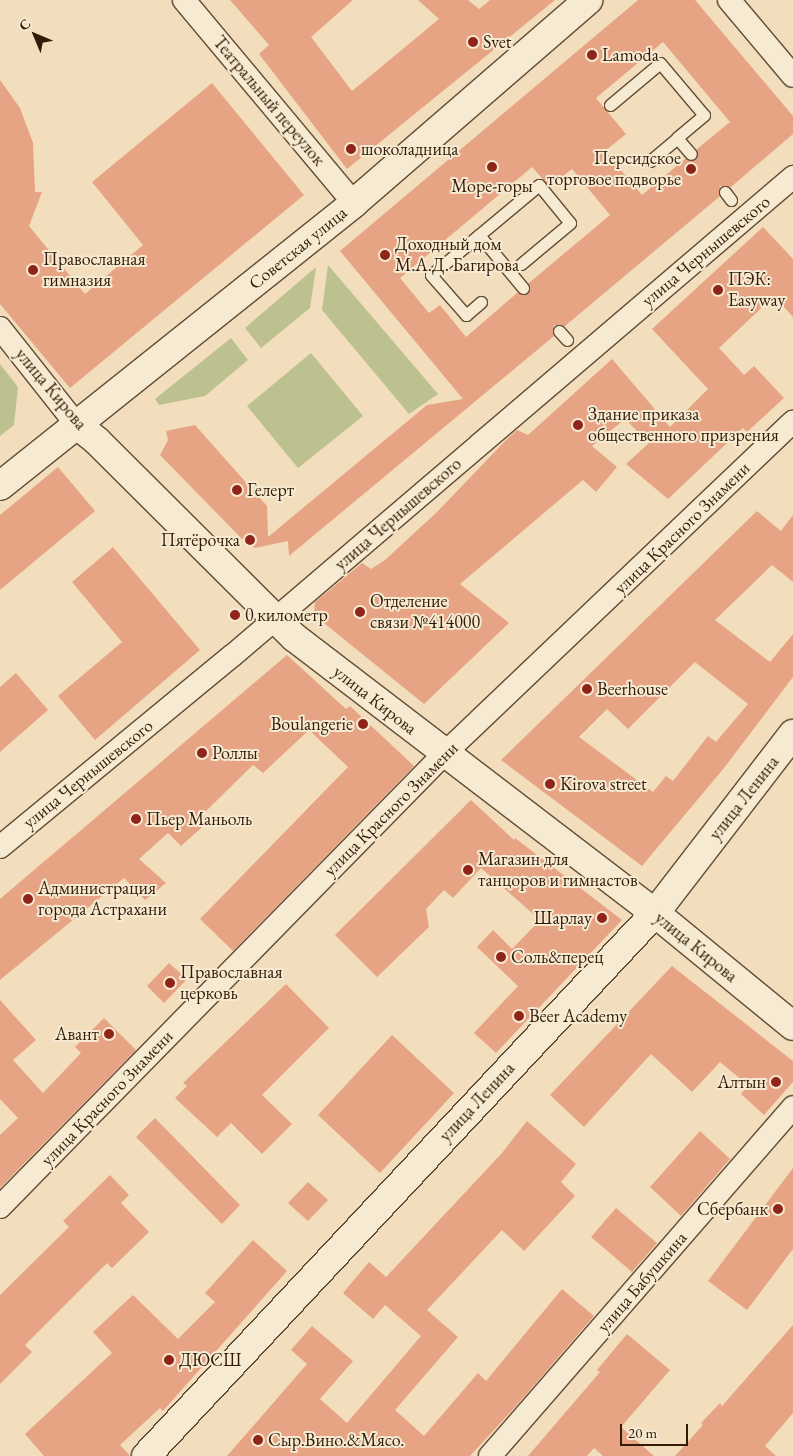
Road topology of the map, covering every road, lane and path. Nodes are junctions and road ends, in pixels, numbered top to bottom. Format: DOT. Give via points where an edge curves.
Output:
graph roads {
  1 [pos="184,0"];
  2 [pos="588,0"];
  3 [pos="729,0"];
  4 [pos="793,76"];
  5 [pos="610,105"];
  6 [pos="677,138"];
  7 [pos="691,154"];
  8 [pos="650,160"];
  9 [pos="793,177"];
  10 [pos="354,203"];
  11 [pos="479,235"];
  12 [pos="521,264"];
  13 [pos="523,288"];
  14 [pos="482,302"];
  15 [pos="0,328"];
  16 [pos="793,422"];
  17 [pos="76,424"];
  18 [pos="0,486"];
  19 [pos="277,618"];
  20 [pos="793,734"];
  21 [pos="444,754"];
  22 [pos="0,847"];
  23 [pos="655,913"];
  24 [pos="793,1026"];
  25 [pos="793,1107"];
  26 [pos="0,1208"];
  27 [pos="146,1456"];
  28 [pos="490,1456"];
  1 -- 10 [label="street, Театральный переулок"];
  2 -- 10 [label="street, Советская улица"];
  3 -- 4 [label="street"];
  5 -- 6 [label="lane" via="660,63 704,115"];
  6 -- 7 [label="lane"];
  6 -- 8 [label="lane"];
  9 -- 19 [label="street, улица Чернышевского"];
  10 -- 17 [label="street, Советская улица"];
  11 -- 12 [label="lane" via="539,185 570,222"];
  11 -- 13 [label="lane"];
  11 -- 14 [label="lane" via="431,275 466,315"];
  15 -- 17 [label="street, улица Кирова"];
  16 -- 21 [label="street, улица Красного Знамени"];
  17 -- 18 [label="street, Советская улица"];
  17 -- 19 [label="street, улица Кирова"];
  19 -- 21 [label="street, улица Кирова" via="295,638"];
  19 -- 22 [label="street, улица Чернышевского"];
  20 -- 23 [label="street, улица Ленина"];
  21 -- 23 [label="street, улица Кирова"];
  21 -- 26 [label="street, улица Красного Знамени"];
  23 -- 24 [label="street, улица Кирова"];
  23 -- 27 [label="street, улица Ленина"];
  25 -- 28 [label="street, улица Бабушкина"];
}
